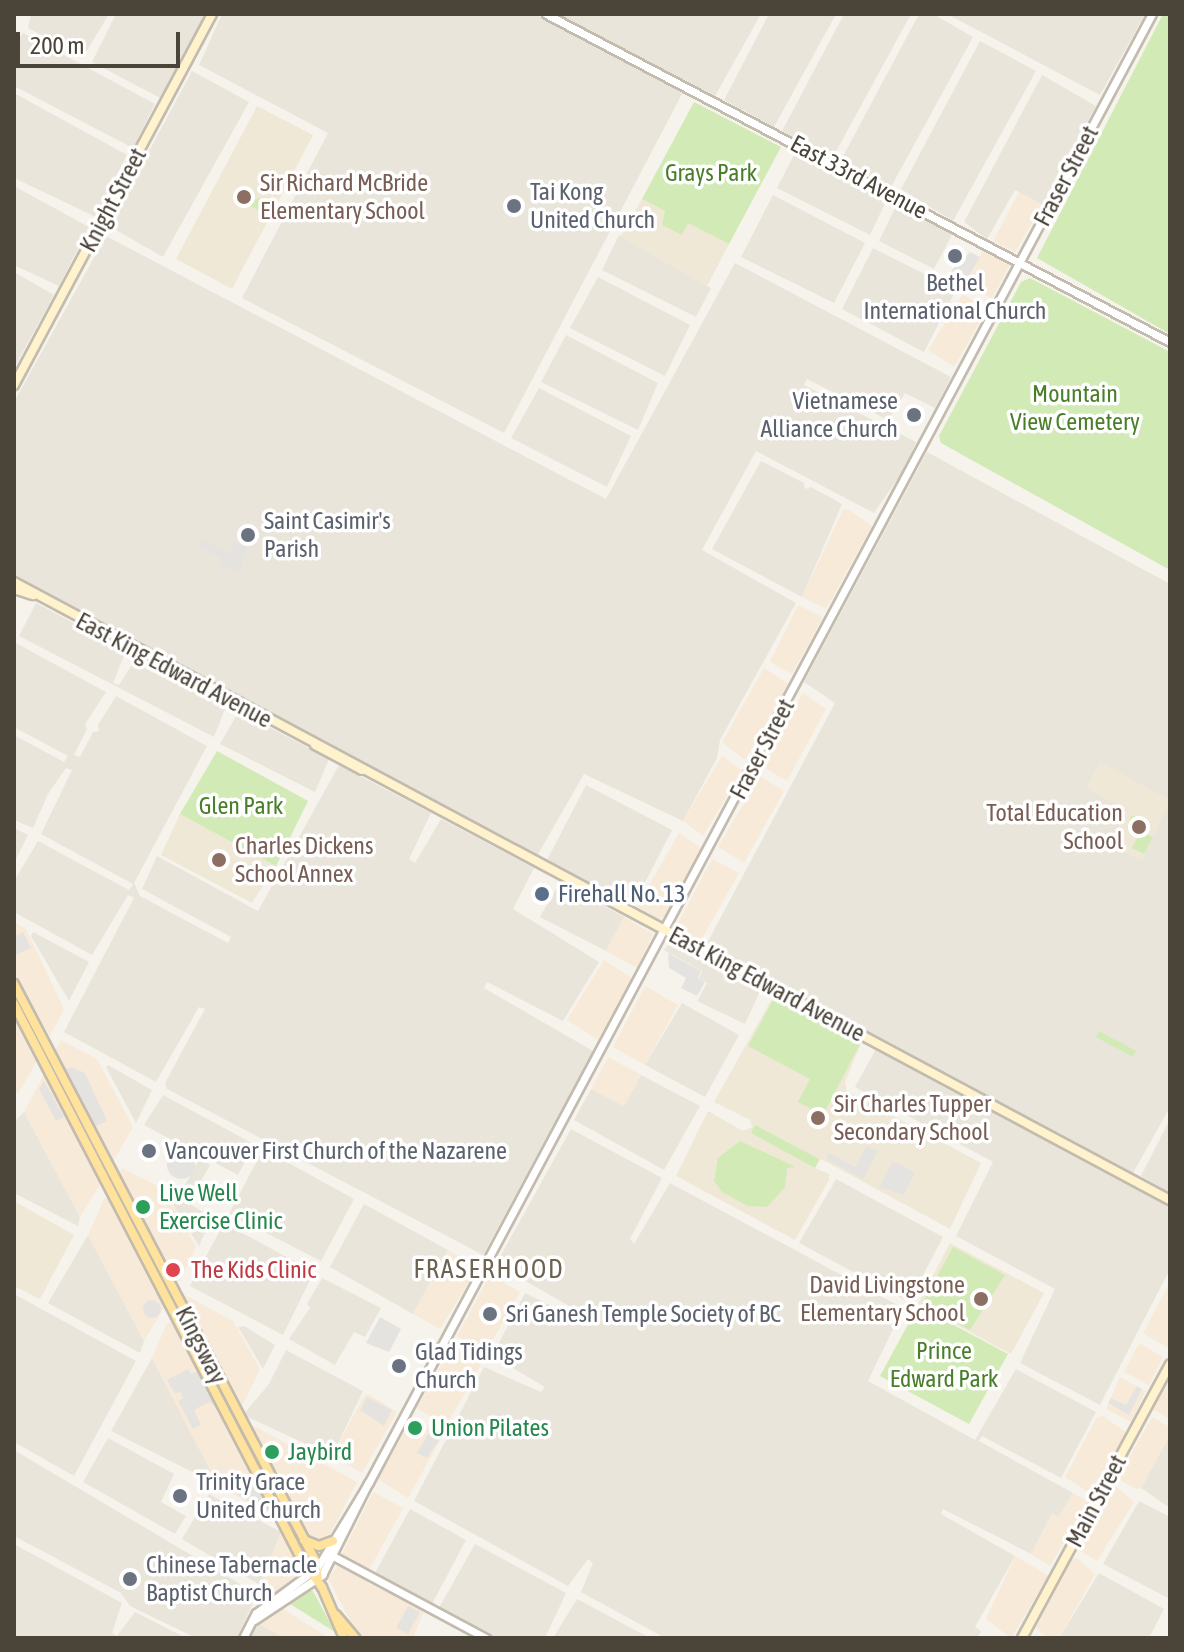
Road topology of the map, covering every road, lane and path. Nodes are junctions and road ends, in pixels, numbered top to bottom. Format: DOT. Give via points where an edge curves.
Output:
graph roads {
  1 [pos="212,14"];
  2 [pos="546,14"];
  3 [pos="1152,14"];
  4 [pos="1020,262"];
  5 [pos="1170,342"];
  6 [pos="14,385"];
  7 [pos="14,582"];
  8 [pos="14,589"];
  9 [pos="33,595"];
  10 [pos="665,931"];
  11 [pos="14,984"];
  12 [pos="14,1004"];
  13 [pos="1170,1200"];
  14 [pos="1170,1364"];
  15 [pos="369,1482"];
  16 [pos="304,1540"];
  17 [pos="333,1541"];
  18 [pos="333,1556"];
  19 [pos="315,1574"];
  20 [pos="336,1615"];
  21 [pos="243,1638"];
  22 [pos="344,1638"];
  23 [pos="355,1638"];
  24 [pos="486,1638"];
  25 [pos="1022,1638"];
  1 -- 6 [label="main road, Knight Street"];
  2 -- 4 [label="street, East 33rd Avenue"];
  3 -- 4 [label="street, Fraser Street"];
  4 -- 5 [label="street, East 33rd Avenue"];
  4 -- 10 [label="street, Fraser Street"];
  7 -- 9 [label="main road, East King Edward Avenue"];
  8 -- 9 [label="main road, East King Edward Avenue"];
  9 -- 10 [label="main road, East King Edward Avenue"];
  10 -- 13 [label="main road, East King Edward Avenue"];
  10 -- 15 [label="street, Fraser Street"];
  11 -- 16 [label="main road, Kingsway"];
  12 -- 19 [label="main road, Kingsway"];
  14 -- 25 [label="main road, Main Street"];
  15 -- 17 [label="street, Fraser Street"];
  15 -- 18 [label="street, Fraser Street"];
  16 -- 17 [label="main road" via="319,1546"];
  16 -- 19 [label="main road, Kingsway"];
  17 -- 19 [label="street, Fraser Street"];
  18 -- 19 [label="street, Fraser Street"];
  18 -- 24 [label="street"];
  19 -- 20 [label="main road, Kingsway"];
  19 -- 21 [label="street, Fraser Street" via="254,1620"];
  20 -- 22 [label="main road, Kingsway"];
  20 -- 23 [label="main road, Kingsway"];
}
